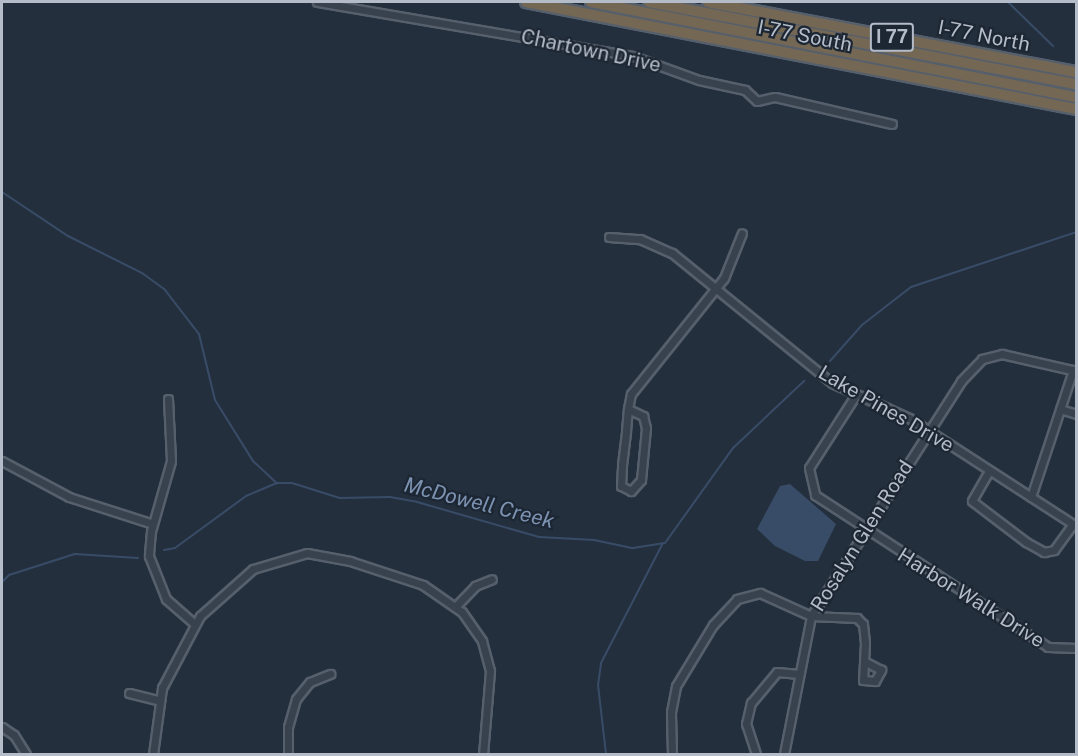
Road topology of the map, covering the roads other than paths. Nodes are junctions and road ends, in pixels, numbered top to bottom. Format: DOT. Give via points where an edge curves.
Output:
graph roads {
  1 [pos="317,2"];
  2 [pos="526,2"];
  3 [pos="591,2"];
  4 [pos="649,2"];
  5 [pos="708,2"];
  6 [pos="736,40"];
  7 [pos="825,47"];
  8 [pos="1077,72"];
  9 [pos="1077,84"];
  10 [pos="1077,97"];
  11 [pos="1077,109"];
  12 [pos="892,124"];
  13 [pos="742,233"];
  14 [pos="609,237"];
  15 [pos="716,289"];
  16 [pos="1075,371"];
  17 [pos="855,396"];
  18 [pos="168,399"];
  19 [pos="628,409"];
  20 [pos="1060,409"];
  21 [pos="1077,414"];
  22 [pos="929,432"];
  23 [pos="3,461"];
  24 [pos="989,471"];
  25 [pos="1030,497"];
  26 [pos="153,524"];
  27 [pos="1075,525"];
  28 [pos="864,530"];
  29 [pos="492,579"];
  30 [pos="456,606"];
  31 [pos="811,616"];
  32 [pos="194,623"];
  33 [pos="1077,648"];
  34 [pos="867,663"];
  35 [pos="330,674"];
  36 [pos="800,674"];
  37 [pos="129,693"];
  38 [pos="158,700"];
  39 [pos="2,727"];
  40 [pos="26,754"];
  41 [pos="153,754"];
  42 [pos="288,754"];
  43 [pos="483,754"];
  44 [pos="672,754"];
  45 [pos="756,754"];
  46 [pos="784,754"];
  1 -- 12 [label="street, Chartown Drive" via="633,56 699,80 745,90 757,101 775,97"];
  2 -- 6 [label="highway, I-77 South / I 77"];
  3 -- 7 [label="highway, I 77"];
  4 -- 9 [label="highway, I 77"];
  5 -- 8 [label="highway, I-77 North / I 77"];
  6 -- 7 [label="highway"];
  6 -- 11 [label="highway, I-77 South / I 77"];
  7 -- 10 [label="highway, I 77"];
  13 -- 15 [label="street"];
  14 -- 15 [label="street, Lake Pines Drive" via="655,244"];
  15 -- 17 [label="street, Lake Pines Drive" via="832,383"];
  15 -- 19 [label="street" via="639,382"];
  16 -- 20 [label="street"];
  16 -- 22 [label="street, Rosalyn Glen Road" via="1002,354 974,365"];
  17 -- 22 [label="street, Lake Pines Drive"];
  17 -- 28 [label="street, Harbor Walk Drive" via="808,473 815,495"];
  18 -- 26 [label="street" via="171,461"];
  19 -- 19 [label="street" via="621,486 631,491 641,480 646,428 643,416"];
  20 -- 21 [label="street"];
  20 -- 25 [label="street"];
  22 -- 24 [label="street, Lake Pines Drive"];
  22 -- 28 [label="street, Rosalyn Glen Road"];
  23 -- 26 [label="street" via="69,497"];
  24 -- 25 [label="street, Lake Pines Drive"];
  24 -- 27 [label="street" via="972,501 1026,542 1044,552 1054,550"];
  25 -- 27 [label="street, Lake Pines Drive"];
  26 -- 32 [label="street" via="149,556 154,580 173,607"];
  28 -- 31 [label="street, Rosalyn Glen Road"];
  28 -- 33 [label="street, Harbor Walk Drive" via="1048,647"];
  29 -- 30 [label="street" via="475,586"];
  30 -- 32 [label="street" via="432,589 376,569 329,555 298,554 253,569 225,589"];
  30 -- 43 [label="street" via="477,633 489,663"];
  31 -- 34 [label="street" via="857,618 863,624"];
  31 -- 36 [label="street, Rosalyn Glen Road"];
  31 -- 44 [label="street" via="760,594 737,599 713,625 676,686 671,712"];
  32 -- 38 [label="street" via="173,659"];
  35 -- 42 [label="street" via="310,682 296,699 288,727"];
  36 -- 45 [label="street" via="777,672 751,703 746,724"];
  36 -- 46 [label="street, Rosalyn Glen Road"];
  37 -- 38 [label="street"];
  38 -- 41 [label="street"];
  39 -- 40 [label="street" via="14,735"];
}
